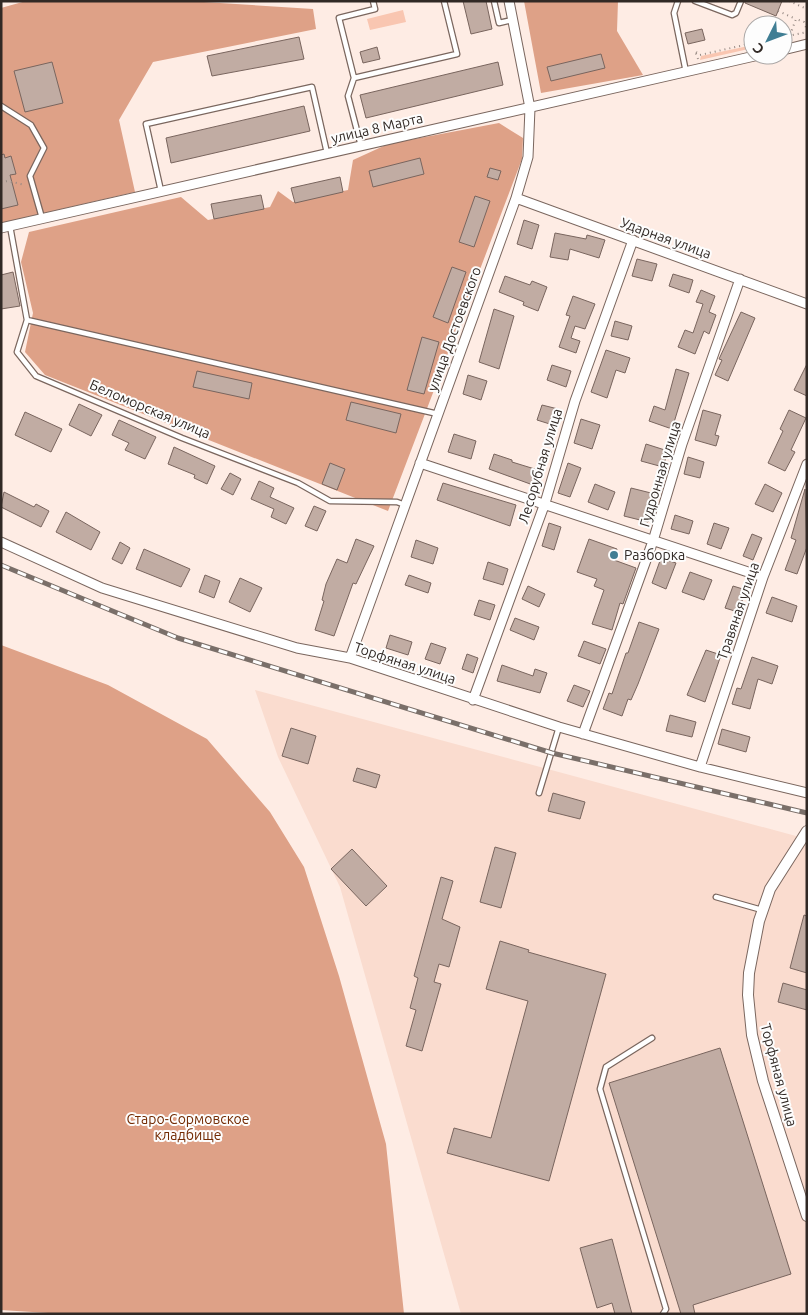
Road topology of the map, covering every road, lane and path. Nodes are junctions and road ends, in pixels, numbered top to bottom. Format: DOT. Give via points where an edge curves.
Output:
graph roads {
  1 [pos="373,1"];
  2 [pos="444,1"];
  3 [pos="494,1"];
  4 [pos="509,1"];
  5 [pos="678,1"];
  6 [pos="695,1"];
  7 [pos="741,1"];
  8 [pos="789,1"];
  9 [pos="807,9"];
  10 [pos="778,12"];
  11 [pos="796,19"];
  12 [pos="512,20"];
  13 [pos="793,27"];
  14 [pos="807,31"];
  15 [pos="793,34"];
  16 [pos="807,44"];
  17 [pos="743,45"];
  18 [pos="793,48"];
  19 [pos="743,59"];
  20 [pos="699,61"];
  21 [pos="686,72"];
  22 [pos="354,78"];
  23 [pos="1,106"];
  24 [pos="530,108"];
  25 [pos="360,146"];
  26 [pos="327,154"];
  27 [pos="1,182"];
  28 [pos="33,186"];
  29 [pos="161,191"];
  30 [pos="516,198"];
  31 [pos="42,218"];
  32 [pos="5,227"];
  33 [pos="633,240"];
  34 [pos="740,279"];
  35 [pos="807,304"];
  36 [pos="27,320"];
  37 [pos="438,414"];
  38 [pos="420,463"];
  39 [pos="807,464"];
  40 [pos="545,503"];
  41 [pos="405,505"];
  42 [pos="654,541"];
  43 [pos="1,542"];
  44 [pos="763,577"];
  45 [pos="350,658"];
  46 [pos="473,700"];
  47 [pos="559,727"];
  48 [pos="583,734"];
  49 [pos="700,768"];
  50 [pos="539,793"];
  51 [pos="807,793"];
  52 [pos="806,836"];
  53 [pos="716,897"];
  54 [pos="763,910"];
  55 [pos="652,1038"];
  56 [pos="807,1216"];
  57 [pos="663,1314"];
  1 -- 22 [label="lane" via="375,9 339,18"];
  2 -- 22 [label="lane" via="457,54"];
  3 -- 12 [label="lane" via="499,23"];
  4 -- 12 [label="street, улица Достоевского"];
  5 -- 21 [label="lane" via="674,13"];
  6 -- 7 [label="lane" via="732,15"];
  8 -- 9 [label="path"];
  10 -- 11 [label="path"];
  11 -- 13 [label="path"];
  11 -- 14 [label="path" via="804,22"];
  12 -- 24 [label="street, улица Достоевского"];
  14 -- 15 [label="path"];
  16 -- 18 [label="street"];
  17 -- 20 [label="path" via="700,55 695,51"];
  19 -- 21 [label="street, улица 8 Марта"];
  21 -- 24 [label="street, улица 8 Марта"];
  22 -- 25 [label="lane" via="348,96"];
  23 -- 28 [label="lane" via="32,125 44,148 30,176"];
  24 -- 25 [label="street, улица 8 Марта"];
  24 -- 30 [label="street, улица Достоевского" via="528,157"];
  25 -- 26 [label="street, улица 8 Марта"];
  26 -- 29 [label="street, улица 8 Марта"];
  26 -- 29 [label="lane" via="312,87 146,124"];
  27 -- 28 [label="path"];
  28 -- 31 [label="lane"];
  29 -- 31 [label="street, улица 8 Марта"];
  30 -- 33 [label="street, Ударная улица"];
  30 -- 37 [label="street, улица Достоевского"];
  31 -- 32 [label="street, улица 8 Марта"];
  32 -- 36 [label="lane, Беломорская улица"];
  33 -- 34 [label="street, Ударная улица"];
  33 -- 40 [label="street, Лесорубная улица" via="575,401"];
  34 -- 35 [label="street, Ударная улица"];
  34 -- 42 [label="street, Гудронная улица" via="682,444"];
  36 -- 37 [label="lane"];
  36 -- 41 [label="lane, Беломорская улица" via="18,352 36,376 298,483 330,501 396,502"];
  37 -- 38 [label="street, улица Достоевского"];
  38 -- 40 [label="street"];
  38 -- 41 [label="street, улица Достоевского"];
  39 -- 44 [label="street, Травяная улица"];
  40 -- 42 [label="street"];
  40 -- 46 [label="street, Лесорубная улица"];
  41 -- 45 [label="street, улица Достоевского"];
  42 -- 44 [label="street"];
  42 -- 48 [label="street, Гудронная улица"];
  43 -- 45 [label="street, Торфяная улица" via="102,588 297,648"];
  44 -- 49 [label="street, Травяная улица"];
  45 -- 46 [label="street, Торфяная улица"];
  46 -- 47 [label="street, Торфяная улица"];
  47 -- 48 [label="street, Торфяная улица"];
  47 -- 50 [label="lane"];
  48 -- 49 [label="street, Торфяная улица"];
  49 -- 51 [label="street, Торфяная улица"];
  52 -- 54 [label="street, Торфяная улица" via="770,889"];
  53 -- 54 [label="lane"];
  54 -- 56 [label="street, Торфяная улица" via="749,972 752,1034 763,1081"];
  55 -- 57 [label="lane" via="606,1067 600,1089 666,1309"];
}
